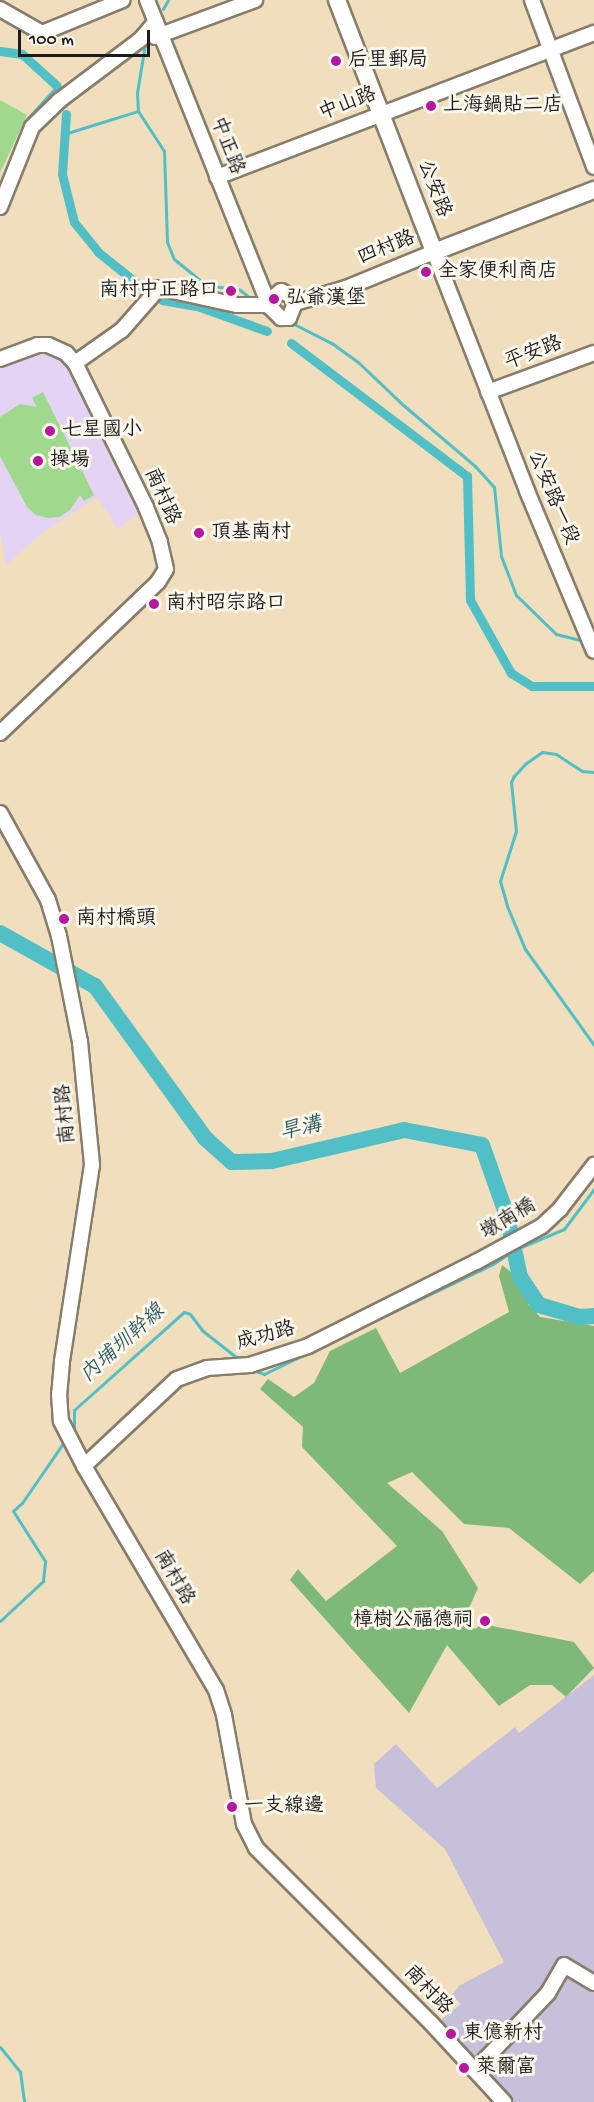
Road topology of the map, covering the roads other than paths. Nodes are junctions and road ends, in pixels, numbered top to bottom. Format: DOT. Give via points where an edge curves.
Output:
graph roads {
  1 [pos="123,0"];
  2 [pos="147,0"];
  3 [pos="255,0"];
  4 [pos="337,0"];
  5 [pos="532,0"];
  6 [pos="0,9"];
  7 [pos="156,21"];
  8 [pos="594,33"];
  9 [pos="162,35"];
  10 [pos="141,39"];
  11 [pos="549,49"];
  12 [pos="381,113"];
  13 [pos="594,167"];
  14 [pos="217,177"];
  15 [pos="594,190"];
  16 [pos="0,207"];
  17 [pos="434,252"];
  18 [pos="296,303"];
  19 [pos="270,305"];
  20 [pos="594,353"];
  21 [pos="0,359"];
  22 [pos="75,363"];
  23 [pos="488,392"];
  24 [pos="594,651"];
  25 [pos="0,733"];
  26 [pos="0,813"];
  27 [pos="594,1165"];
  28 [pos="476,1262"];
  29 [pos="84,1466"];
  30 [pos="594,1983"];
  31 [pos="475,2070"];
  32 [pos="504,2102"];
  1 -- 6 [label="street" via="42,33"];
  2 -- 7 [label="street, 中正路"];
  3 -- 9 [label="street"];
  4 -- 12 [label="main road, 公安路"];
  5 -- 11 [label="street"];
  7 -- 9 [label="street, 中正路"];
  7 -- 10 [label="street"];
  8 -- 11 [label="street, 中山路"];
  9 -- 10 [label="street"];
  9 -- 14 [label="street, 中正路"];
  10 -- 16 [label="street" via="60,100 32,127"];
  11 -- 12 [label="street, 中山路"];
  11 -- 13 [label="street"];
  12 -- 14 [label="street, 中山路"];
  12 -- 17 [label="main road, 公安路"];
  14 -- 19 [label="street, 中正路"];
  15 -- 17 [label="main road, 四村路"];
  17 -- 18 [label="street, 四村路" via="368,280"];
  17 -- 23 [label="street, 公安路"];
  18 -- 19 [label="street" via="281,291"];
  18 -- 19 [label="street" via="289,318 276,315"];
  19 -- 22 [label="street" via="237,304 159,288 122,330"];
  20 -- 23 [label="street, 平安路"];
  21 -- 22 [label="street" via="48,345 66,353"];
  22 -- 25 [label="street, 南村路" via="146,507 166,569 158,582"];
  23 -- 24 [label="street, 公安路一段"];
  26 -- 29 [label="street, 南村路" via="48,900 62,946 80,1042 92,1165 59,1394 61,1421"];
  27 -- 28 [label="street, 墩南橋" via="542,1226"];
  28 -- 29 [label="street, 成功路" via="308,1346 250,1365 207,1368 177,1379"];
  29 -- 31 [label="street, 南村路" via="216,1690 244,1824 256,1848"];
  30 -- 31 [label="street" via="564,1965 548,1993"];
  31 -- 32 [label="street, 南村路"];
}
